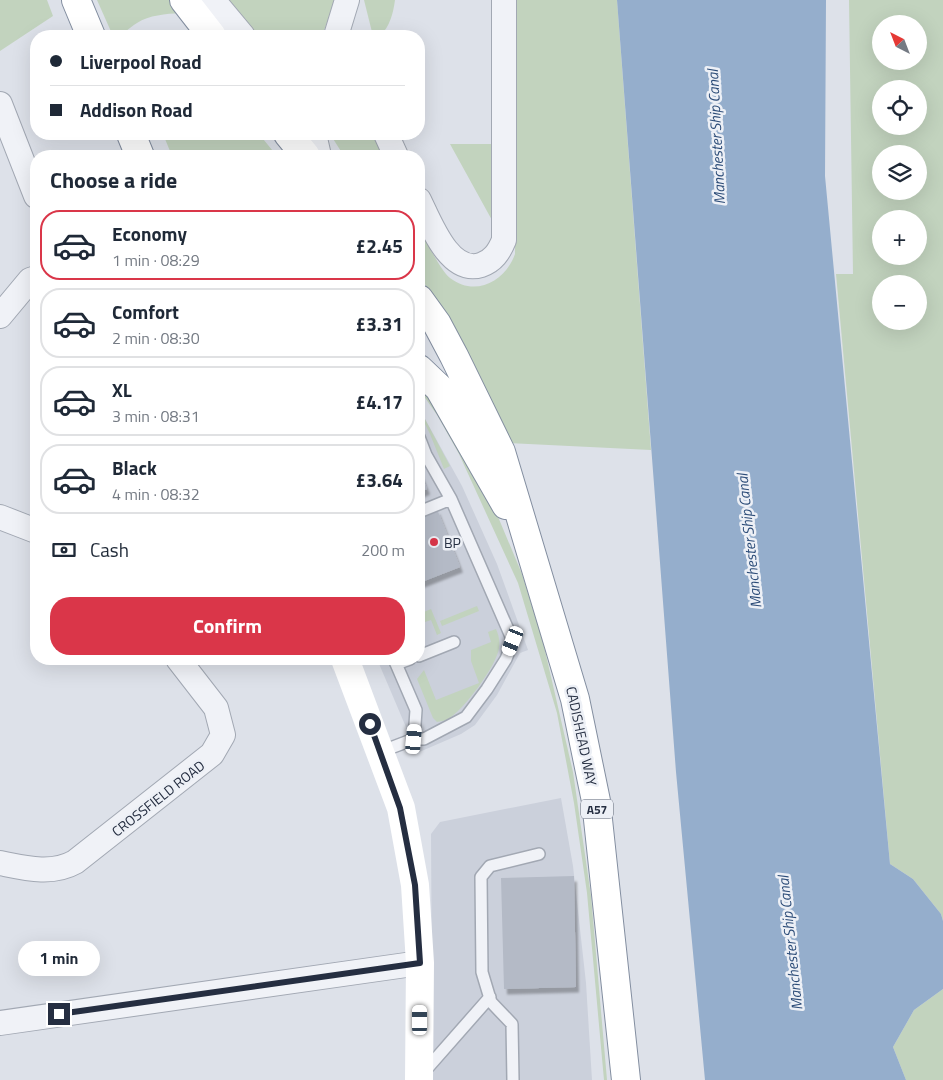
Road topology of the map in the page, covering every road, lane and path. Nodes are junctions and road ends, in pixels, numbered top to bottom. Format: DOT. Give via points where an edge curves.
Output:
graph roads {
  1 [pos="76,0"];
  2 [pos="184,0"];
  3 [pos="213,0"];
  4 [pos="347,0"];
  5 [pos="504,0"];
  6 [pos="88,30"];
  7 [pos="207,30"];
  8 [pos="238,30"];
  9 [pos="338,30"];
  10 [pos="0,104"];
  11 [pos="293,140"];
  12 [pos="301,150"];
  13 [pos="30,181"];
  14 [pos="425,212"];
  15 [pos="30,280"];
  16 [pos="425,307"];
  17 [pos="0,316"];
  18 [pos="425,375"];
  19 [pos="425,452"];
  20 [pos="451,499"];
  21 [pos="425,510"];
  22 [pos="0,517"];
  23 [pos="30,529"];
  24 [pos="528,546"];
  25 [pos="454,642"];
  26 [pos="425,654"];
  27 [pos="183,665"];
  28 [pos="347,665"];
  29 [pos="397,665"];
  30 [pos="414,739"];
  31 [pos="380,752"];
  32 [pos="539,854"];
  33 [pos="0,863"];
  34 [pos="420,963"];
  35 [pos="490,996"];
  36 [pos="1,1024"];
  37 [pos="419,1078"];
  38 [pos="513,1080"];
  39 [pos="626,1080"];
  1 -- 6 [label="main road"];
  2 -- 7 [label="main road"];
  3 -- 8 [label="street"];
  4 -- 9 [label="street"];
  5 -- 14 [label="street" via="504,240 488,263 476,267 463,265 453,259 441,244"];
  10 -- 13 [label="street"];
  11 -- 12 [label="main road"];
  15 -- 17 [label="street"];
  16 -- 24 [label="main road, CADISHEAD WAY / A57" via="454,356 501,452"];
  18 -- 24 [label="main road, CADISHEAD WAY / A57" via="439,388"];
  19 -- 20 [label="lane"];
  20 -- 21 [label="lane"];
  20 -- 30 [label="lane" via="513,641 506,659 466,717 424,740"];
  22 -- 23 [label="street"];
  24 -- 39 [label="main road, CADISHEAD WAY / A57" via="575,700 596,801"];
  25 -- 26 [label="lane"];
  27 -- 33 [label="street, CROSSFIELD ROAD" via="216,708 221,722 224,735 212,754 67,867 47,870"];
  28 -- 31 [label="main road"];
  29 -- 30 [label="lane" via="416,710"];
  30 -- 31 [label="lane"];
  31 -- 34 [label="main road" via="400,808 415,885"];
  32 -- 35 [label="lane" via="490,866 482,877 482,972"];
  34 -- 36 [label="street"];
  34 -- 37 [label="main road"];
  35 -- 37 [label="lane"];
  35 -- 38 [label="lane" via="491,1002 512,1024"];
}
